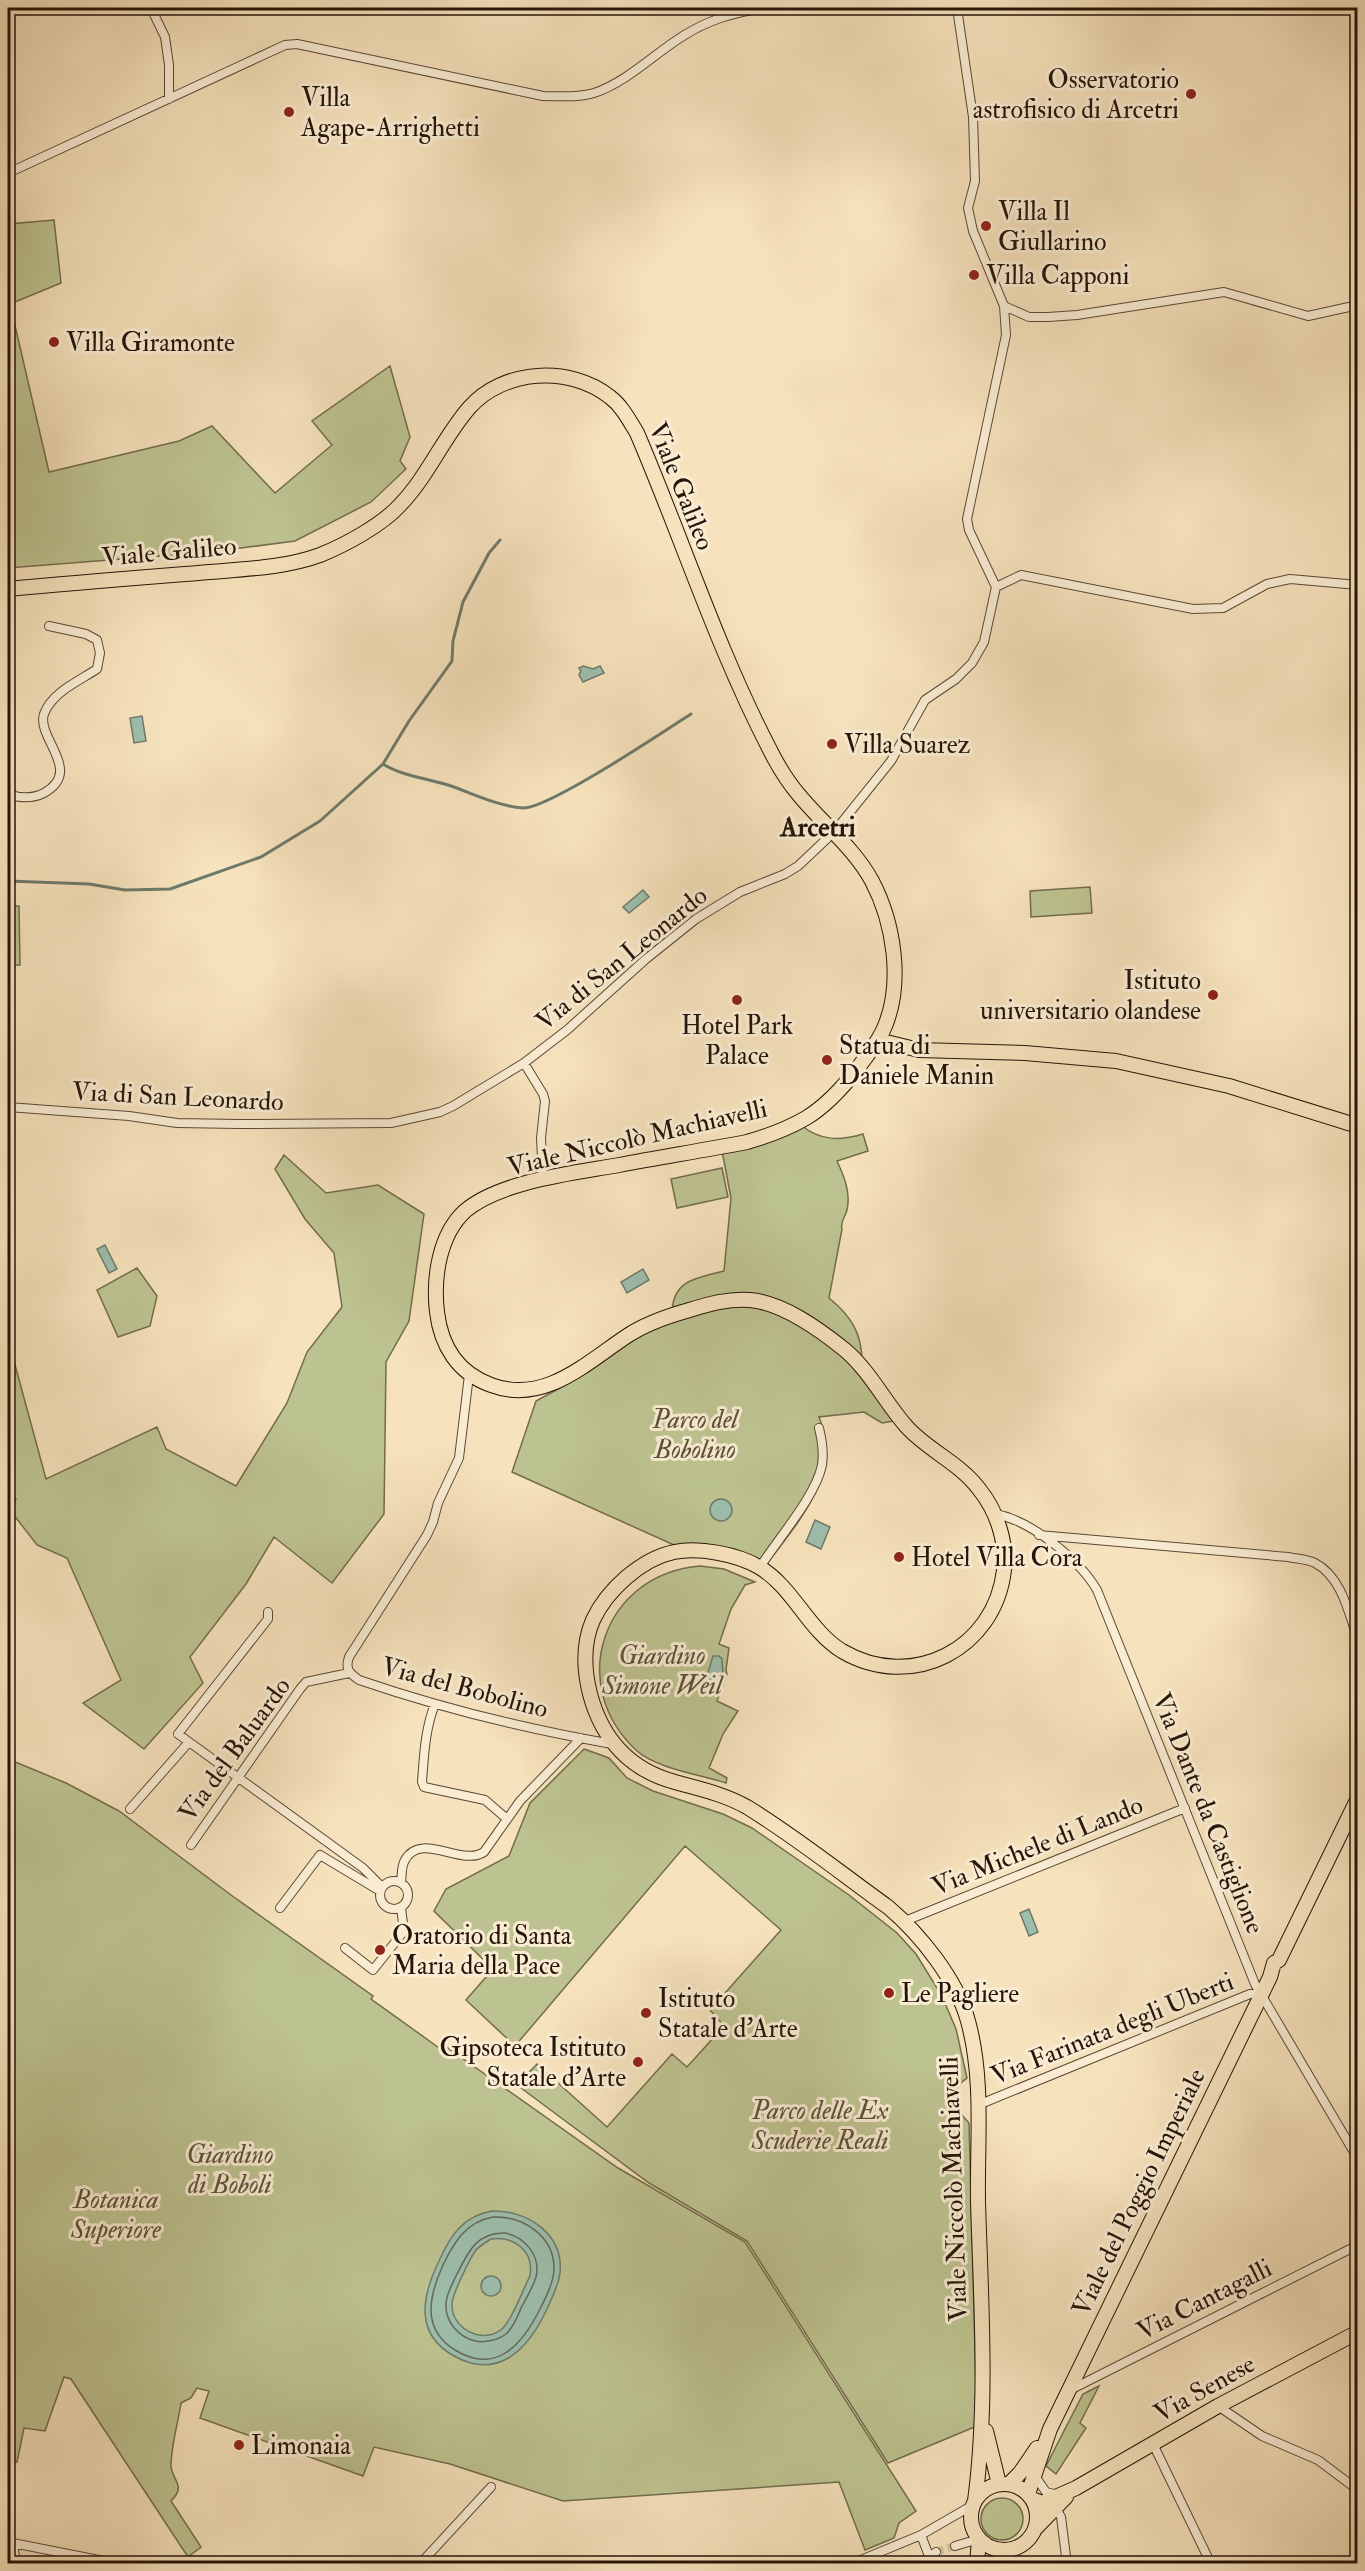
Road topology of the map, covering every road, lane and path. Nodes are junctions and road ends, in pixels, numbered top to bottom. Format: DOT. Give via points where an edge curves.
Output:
graph roads {
  1 [pos="151,8"];
  2 [pos="762,8"];
  3 [pos="957,8"];
  4 [pos="169,99"];
  5 [pos="8,173"];
  6 [pos="1358,305"];
  7 [pos="1004,306"];
  8 [pos="1358,585"];
  9 [pos="996,587"];
  10 [pos="8,589"];
  11 [pos="50,626"];
  12 [pos="8,794"];
  13 [pos="834,832"];
  14 [pos="878,1040"];
  15 [pos="524,1063"];
  16 [pos="8,1107"];
  17 [pos="1358,1126"];
  18 [pos="543,1178"];
  19 [pos="469,1375"];
  20 [pos="819,1428"];
  21 [pos="995,1514"];
  22 [pos="1039,1535"];
  23 [pos="760,1567"];
  24 [pos="268,1612"];
  25 [pos="1358,1640"];
  26 [pos="349,1674"];
  27 [pos="435,1704"];
  28 [pos="581,1738"];
  29 [pos="189,1742"];
  30 [pos="612,1744"];
  31 [pos="238,1777"];
  32 [pos="1358,1798"];
  33 [pos="1185,1808"];
  34 [pos="130,1809"];
  35 [pos="507,1818"];
  36 [pos="191,1845"];
  37 [pos="401,1883"];
  38 [pos="381,1889"];
  39 [pos="280,1908"];
  40 [pos="401,1908"];
  41 [pos="904,1921"];
  42 [pos="345,1948"];
  43 [pos="1261,1993"];
  44 [pos="978,2104"];
  45 [pos="1358,2159"];
  46 [pos="1358,2245"];
  47 [pos="1358,2332"];
  48 [pos="1070,2390"];
  49 [pos="1218,2406"];
  50 [pos="983,2420"];
  51 [pos="1050,2429"];
  52 [pos="1153,2444"];
  53 [pos="1033,2473"];
  54 [pos="1004,2484"];
  55 [pos="491,2487"];
  56 [pos="1358,2490"];
  57 [pos="1030,2497"];
  58 [pos="1058,2501"];
  59 [pos="974,2503"];
  60 [pos="1034,2530"];
  61 [pos="921,2535"];
  62 [pos="979,2539"];
  63 [pos="10,2543"];
  64 [pos="955,2546"];
  65 [pos="1020,2546"];
  66 [pos="932,2557"];
  67 [pos="84,2561"];
  68 [pos="976,2563"];
  69 [pos="16,2564"];
  70 [pos="119,2564"];
  71 [pos="420,2564"];
  72 [pos="851,2564"];
  73 [pos="919,2564"];
  74 [pos="1008,2564"];
  75 [pos="1067,2564"];
  76 [pos="1211,2564"];
  1 -- 4 [label="street" via="165,37 170,65"];
  2 -- 4 [label="street" via="715,19 611,86 591,94 543,96 297,44 285,45"];
  3 -- 7 [label="street" via="974,117 975,181 968,208 972,231"];
  4 -- 5 [label="street"];
  6 -- 7 [label="street" via="1308,316 1224,292 1048,317 1029,317"];
  7 -- 9 [label="street" via="1006,335 967,519"];
  8 -- 9 [label="street" via="1290,579 1267,584 1223,608 1193,609 1021,575"];
  9 -- 13 [label="street, Via di San Leonardo" via="984,642 972,663 925,700 891,761"];
  10 -- 13 [label="main road, Viale Galileo" via="253,568 320,555 376,525 399,506 470,407 490,391 536,376 576,379 609,396 637,433 702,599 766,744 788,781"];
  11 -- 12 [label="street" via="97,640 97,669 54,698 43,717 42,725 60,761 55,782 41,794 18,798"];
  13 -- 14 [label="main road, Viale Galileo" via="872,881 888,924 894,980 890,1011"];
  13 -- 15 [label="street, Via di San Leonardo" via="798,866 740,892 696,919"];
  14 -- 17 [label="main road" via="911,1049 1116,1060 1229,1086"];
  14 -- 18 [label="main road, Viale Niccolò Machiavelli" via="844,1085 812,1114 777,1133 747,1142"];
  15 -- 16 [label="street, Via di San Leonardo" via="440,1112 391,1123 177,1123"];
  15 -- 18 [label="street" via="545,1101 541,1138"];
  18 -- 19 [label="main road, Viale Niccolò Machiavelli" via="482,1198 448,1232 436,1285 437,1313 443,1340 454,1360"];
  19 -- 21 [label="main road, Viale Niccolò Machiavelli" via="510,1391 531,1391 582,1369 631,1333 661,1318 724,1301 752,1300 805,1322 851,1355 908,1428 975,1483"];
  19 -- 26 [label="street, Via del Bobolino" via="457,1464 427,1535 349,1656"];
  20 -- 23 [label="street" via="823,1452 816,1482"];
  21 -- 22 [label="street, Via Dante da Castiglione" via="1012,1517"];
  21 -- 23 [label="main road, Viale Niccolò Machiavelli" via="1005,1559 1002,1587 993,1609 978,1631 957,1650 934,1662 903,1667 871,1663 842,1651 816,1629 788,1593"];
  22 -- 25 [label="street" via="1280,1556 1315,1563 1337,1585"];
  22 -- 33 [label="street, Via Dante da Castiglione" via="1079,1566 1097,1590"];
  23 -- 30 [label="main road, Viale Niccolò Machiavelli" via="730,1556 675,1552 626,1578 611,1593 590,1627 585,1669 597,1716"];
  24 -- 29 [label="street" via="268,1619 178,1734"];
  26 -- 27 [label="street, Via del Bobolino"];
  26 -- 31 [label="street, Via del Baluardo" via="306,1682"];
  27 -- 28 [label="street, Via del Bobolino"];
  27 -- 35 [label="street" via="425,1742 424,1787 485,1800"];
  28 -- 30 [label="street, Via del Bobolino"];
  28 -- 35 [label="street"];
  29 -- 31 [label="street"];
  29 -- 34 [label="street"];
  30 -- 41 [label="main road, Viale Niccolò Machiavelli" via="642,1770 715,1792 746,1807"];
  31 -- 36 [label="street, Via del Baluardo"];
  31 -- 38 [label="street" via="363,1868"];
  32 -- 43 [label="main road, Viale del Poggio Imperiale" via="1277,1971"];
  33 -- 41 [label="street, Via Michele di Lando"];
  33 -- 43 [label="street, Via Dante da Castiglione"];
  35 -- 37 [label="street" via="479,1856 423,1848 411,1852 404,1861"];
  37 -- 38 [label="street" via="393,1881"];
  37 -- 40 [label="street" via="408,1898"];
  38 -- 39 [label="street" via="320,1855"];
  38 -- 40 [label="street" via="380,1899 385,1906"];
  40 -- 42 [label="street" via="404,1931 373,1970"];
  41 -- 44 [label="main road, Viale Niccolò Machiavelli" via="947,1977 968,2020"];
  43 -- 44 [label="street, Via Farinata degli Uberti"];
  43 -- 45 [label="street, Via Dante da Castiglione"];
  43 -- 48 [label="main road, Viale del Poggio Imperiale"];
  44 -- 50 [label="main road, Viale Niccolò Machiavelli"];
  46 -- 48 [label="street, Via Cantagalli"];
  47 -- 49 [label="main road, Via Senese"];
  48 -- 51 [label="main road, Viale del Poggio Imperiale"];
  49 -- 52 [label="main road, Via Senese"];
  49 -- 56 [label="street" via="1262,2436 1318,2460"];
  50 -- 54 [label="main road, Viale Niccolò Machiavelli"];
  50 -- 59 [label="main road, Viale Niccolò Machiavelli"];
  51 -- 53 [label="main road, Viale del Poggio Imperiale"];
  51 -- 54 [label="main road, Viale del Poggio Imperiale" via="1025,2467"];
  52 -- 58 [label="main road, Via Senese"];
  52 -- 76 [label="street"];
  53 -- 57 [label="main road, Viale del Poggio Imperiale"];
  53 -- 58 [label="street" via="1038,2484"];
  54 -- 57 [label="main road"];
  54 -- 59 [label="main road" via="986,2489"];
  55 -- 71 [label="street"];
  57 -- 58 [label="main road" via="1042,2503"];
  57 -- 60 [label="main road" via="1037,2511"];
  58 -- 60 [label="main road, Via Senese"];
  58 -- 75 [label="street"];
  59 -- 61 [label="street"];
  59 -- 62 [label="main road" via="970,2516"];
  60 -- 65 [label="main road"];
  61 -- 66 [label="street"];
  61 -- 72 [label="street"];
  62 -- 64 [label="street"];
  62 -- 65 [label="main road" via="1001,2551"];
  62 -- 68 [label="main road"];
  63 -- 67 [label="street"];
  63 -- 69 [label="street"];
  65 -- 74 [label="main road"];
  66 -- 73 [label="street"];
  67 -- 70 [label="street"];
}
